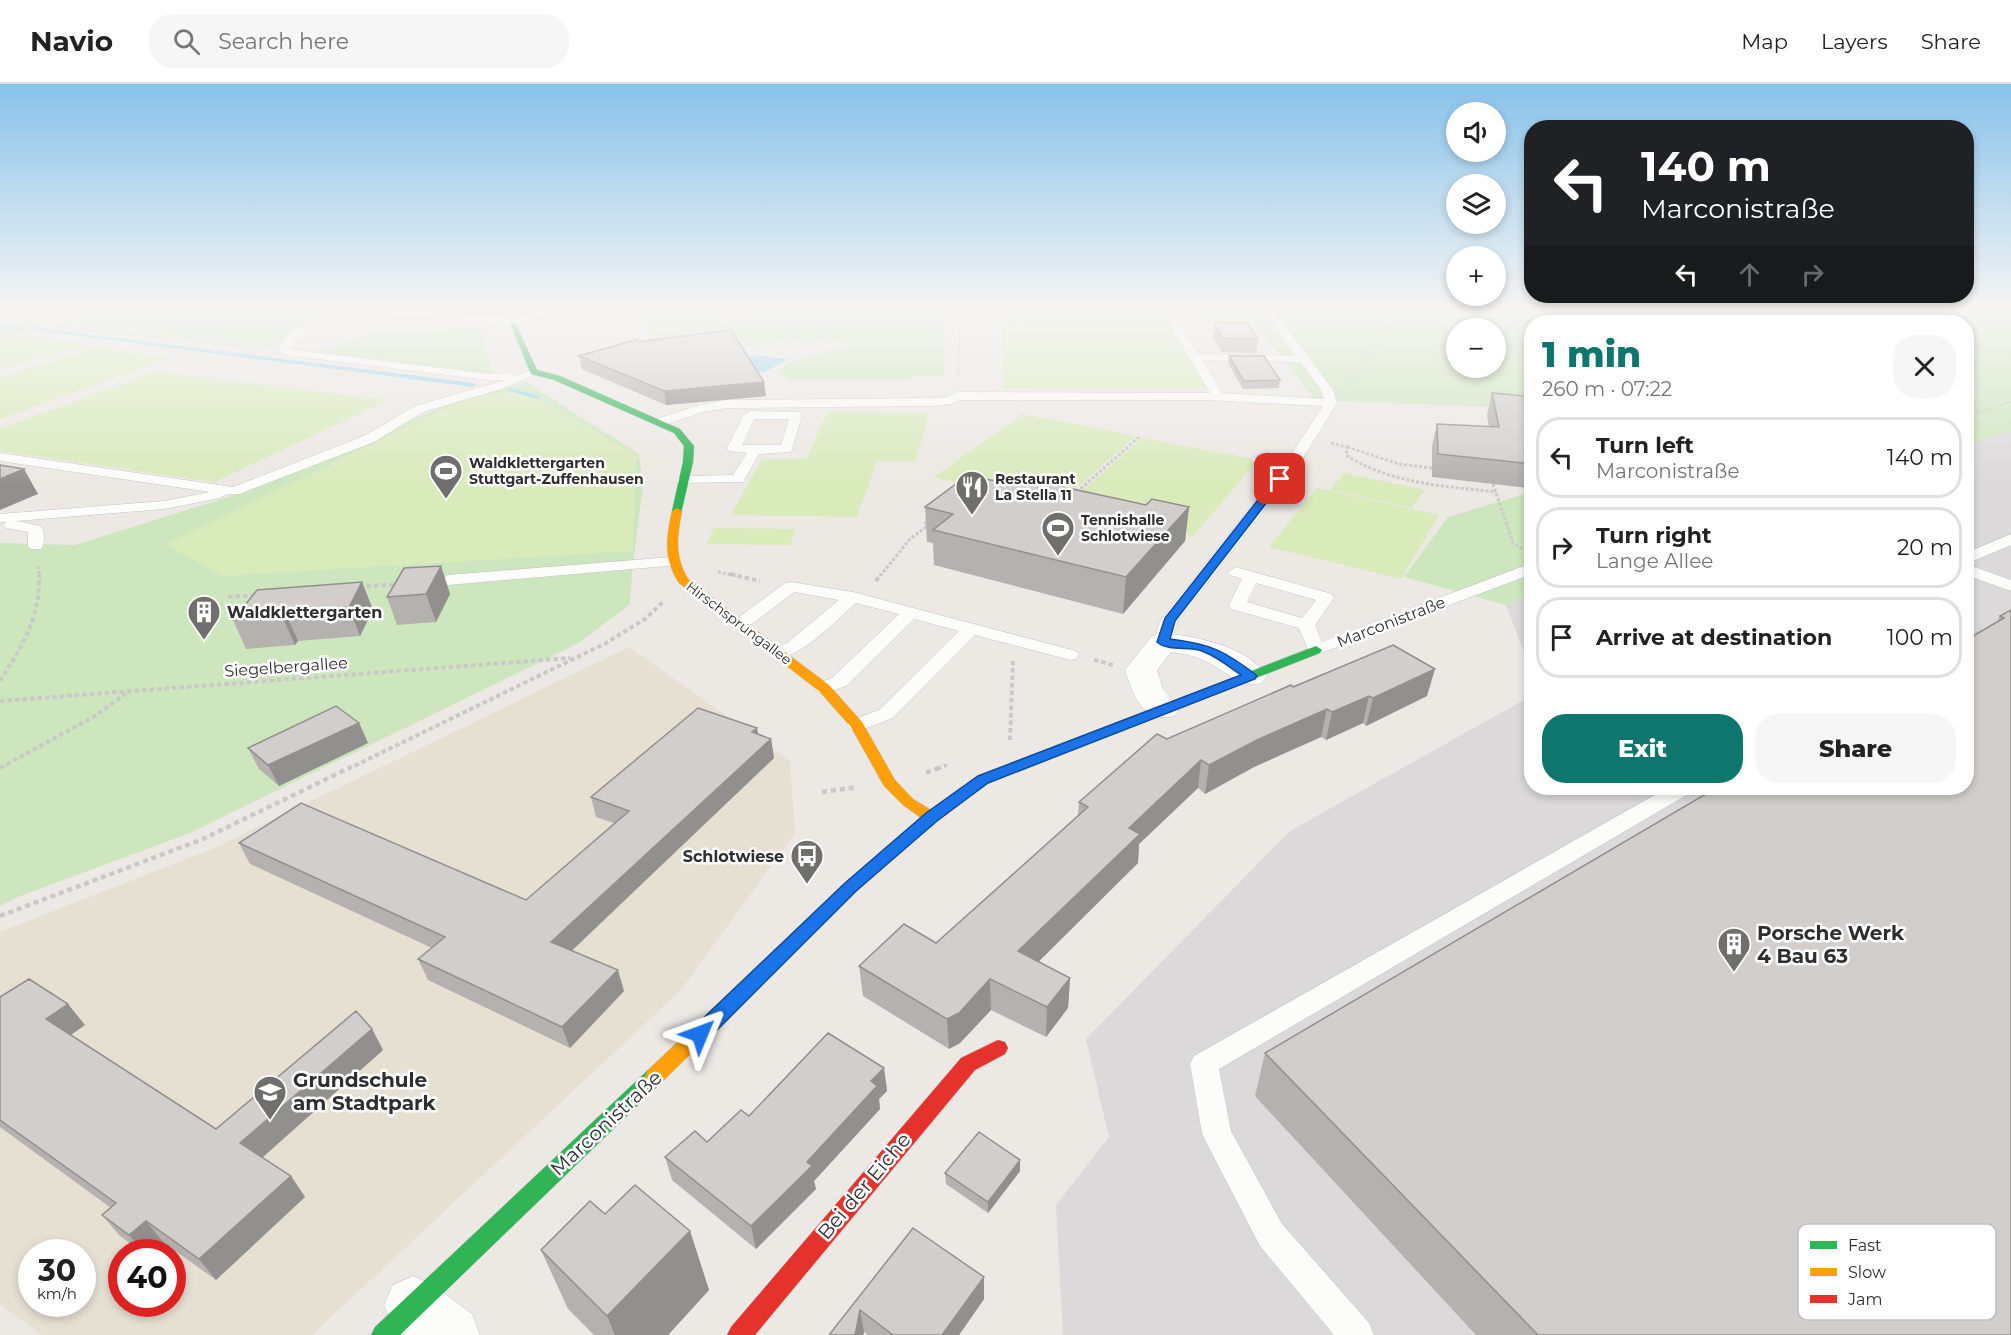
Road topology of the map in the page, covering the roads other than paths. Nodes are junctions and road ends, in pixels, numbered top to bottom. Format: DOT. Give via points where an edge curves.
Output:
graph roads {
  1 [pos="405,367"];
  2 [pos="532,367"];
  3 [pos="1200,367"];
  4 [pos="1311,367"];
  5 [pos="534,372"];
  6 [pos="1218,396"];
  7 [pos="1331,404"];
  8 [pos="661,422"];
  9 [pos="755,450"];
  10 [pos="0,457"];
  11 [pos="1258,460"];
  12 [pos="1293,463"];
  13 [pos="683,480"];
  14 [pos="234,491"];
  15 [pos="0,518"];
  16 [pos="0,523"];
  17 [pos="2011,539"];
  18 [pos="36,546"];
  19 [pos="1974,555"];
  20 [pos="672,562"];
  21 [pos="1524,571"];
  22 [pos="1974,572"];
  23 [pos="448,580"];
  24 [pos="2011,586"];
  25 [pos="857,598"];
  26 [pos="910,613"];
  27 [pos="741,624"];
  28 [pos="1306,625"];
  29 [pos="971,629"];
  30 [pos="1163,642"];
  31 [pos="1316,650"];
  32 [pos="779,654"];
  33 [pos="1070,654"];
  34 [pos="1251,676"];
  35 [pos="824,688"];
  36 [pos="1163,709"];
  37 [pos="857,725"];
  38 [pos="1670,795"];
  39 [pos="931,817"];
  40 [pos="998,1048"];
  41 [pos="415,1325"];
  42 [pos="739,1335"];
  43 [pos="1357,1335"];
  1 -- 5 [label="lane" via="489,377"];
  2 -- 5 [label="street"];
  3 -- 6 [label="lane"];
  4 -- 7 [label="lane" via="1327,390"];
  5 -- 8 [label="street, Hirschsprungallee"];
  5 -- 14 [label="lane" via="419,409 369,439"];
  6 -- 7 [label="lane"];
  6 -- 8 [label="lane" via="957,396 933,402 765,402 726,404"];
  7 -- 12 [label="lane"];
  8 -- 13 [label="street, Hirschsprungallee" via="677,431 689,446"];
  9 -- 9 [label="lane" via="786,449 796,416 750,415 734,448"];
  9 -- 13 [label="lane" via="738,479"];
  10 -- 14 [label="lane"];
  11 -- 12 [label="lane" via="1264,456"];
  12 -- 30 [label="lane" via="1169,621"];
  13 -- 20 [label="street, Hirschsprungallee" via="669,546"];
  14 -- 15 [label="lane" via="164,505"];
  16 -- 18 [label="lane" via="36,529"];
  17 -- 19 [label="lane"];
  20 -- 23 [label="lane"];
  20 -- 27 [label="street, Hirschsprungallee" via="683,581"];
  21 -- 31 [label="lane, Marconistraße"];
  22 -- 24 [label="lane"];
  25 -- 26 [label="lane"];
  25 -- 27 [label="lane" via="791,587"];
  25 -- 32 [label="lane"];
  26 -- 29 [label="lane"];
  26 -- 35 [label="lane" via="839,681"];
  27 -- 32 [label="street, Hirschsprungallee"];
  28 -- 28 [label="lane" via="1237,605 1243,575 1326,598"];
  28 -- 31 [label="lane"];
  29 -- 33 [label="lane"];
  29 -- 37 [label="lane" via="886,714"];
  30 -- 34 [label="street" via="1201,647"];
  30 -- 36 [label="street" via="1141,670 1148,692"];
  31 -- 34 [label="street, Marconistraße"];
  32 -- 35 [label="street, Hirschsprungallee"];
  34 -- 36 [label="street, Marconistraße"];
  35 -- 37 [label="street, Hirschsprungallee"];
  36 -- 39 [label="street, Marconistraße" via="983,780"];
  37 -- 39 [label="street, Hirschsprungallee" via="889,783"];
  38 -- 43 [label="lane" via="1204,1064 1216,1133 1271,1235"];
  39 -- 41 [label="street, Marconistraße" via="850,887 700,1034"];
  40 -- 42 [label="street, Bei der Eiche" via="968,1064"];
}
